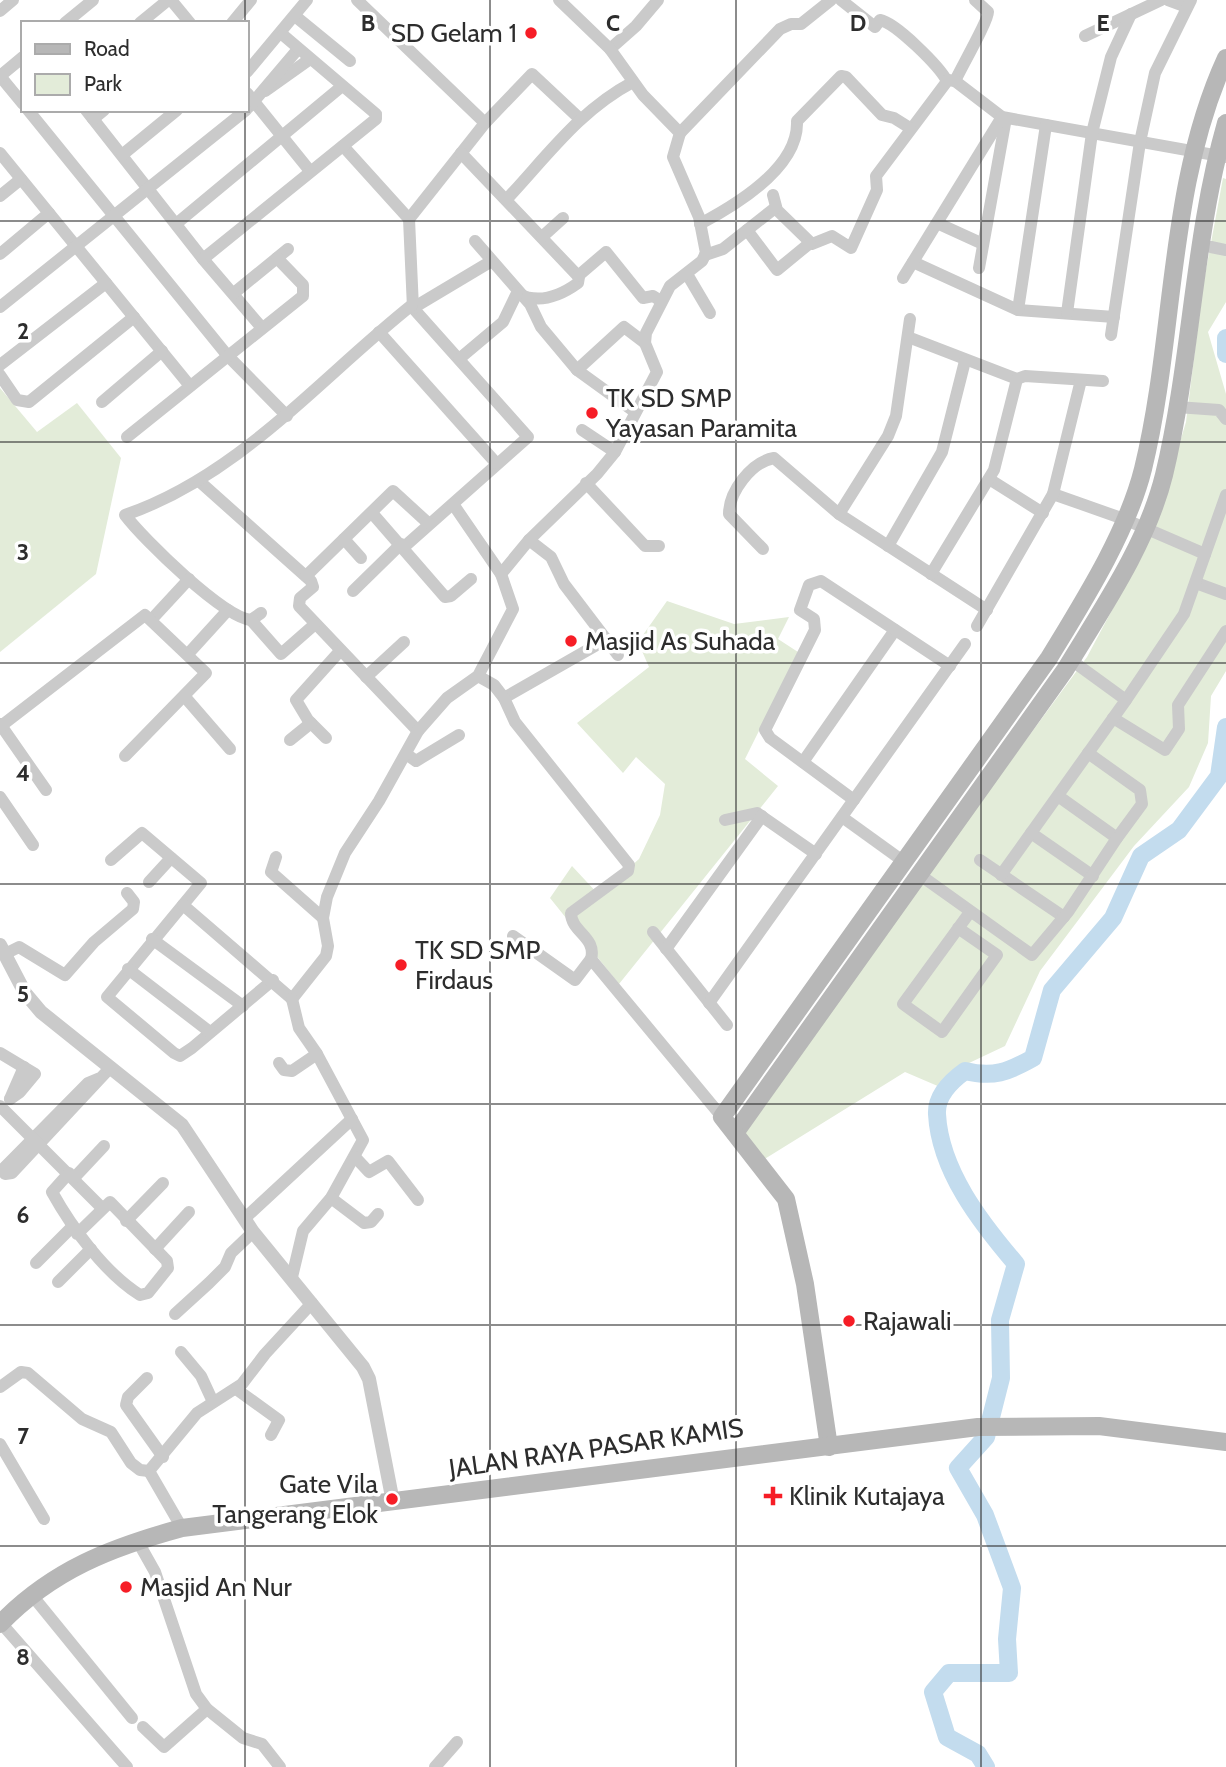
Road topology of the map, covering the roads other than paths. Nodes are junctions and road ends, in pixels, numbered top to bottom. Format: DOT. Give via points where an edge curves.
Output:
graph roads {
  1 [pos="13,0"];
  2 [pos="93,0"];
  3 [pos="170,0"];
  4 [pos="251,0"];
  5 [pos="307,0"];
  6 [pos="357,0"];
  7 [pos="559,0"];
  8 [pos="658,0"];
  9 [pos="831,0"];
  10 [pos="841,0"];
  11 [pos="975,0"];
  12 [pos="1161,0"];
  13 [pos="1168,0"];
  14 [pos="1189,4"];
  15 [pos="0,10"];
  16 [pos="1131,14"];
  17 [pos="295,16"];
  18 [pos="67,21"];
  19 [pos="143,21"];
  20 [pos="188,21"];
  21 [pos="234,21"];
  22 [pos="283,35"];
  23 [pos="1085,36"];
  24 [pos="298,49"];
  25 [pos="610,49"];
  26 [pos="1226,58"];
  27 [pos="21,59"];
  28 [pos="310,59"];
  29 [pos="350,61"];
  30 [pos="248,71"];
  31 [pos="0,76"];
  32 [pos="951,81"];
  33 [pos="634,82"];
  34 [pos="341,87"];
  35 [pos="264,92"];
  36 [pos="21,102"];
  37 [pos="248,104"];
  38 [pos="29,112"];
  39 [pos="175,112"];
  40 [pos="239,112"];
  41 [pos="90,115"];
  42 [pos="1004,117"];
  43 [pos="579,118"];
  44 [pos="485,123"];
  45 [pos="1226,123"];
  46 [pos="1046,125"];
  47 [pos="910,128"];
  48 [pos="680,133"];
  49 [pos="1092,133"];
  50 [pos="282,136"];
  51 [pos="1140,142"];
  52 [pos="342,146"];
  53 [pos="0,153"];
  54 [pos="461,153"];
  55 [pos="1209,153"];
  56 [pos="122,155"];
  57 [pos="310,171"];
  58 [pos="21,179"];
  59 [pos="149,189"];
  60 [pos="0,196"];
  61 [pos="507,199"];
  62 [pos="49,213"];
  63 [pos="115,217"];
  64 [pos="563,218"];
  65 [pos="410,219"];
  66 [pos="937,223"];
  67 [pos="177,224"];
  68 [pos="700,224"];
  69 [pos="747,230"];
  70 [pos="542,237"];
  71 [pos="475,241"];
  72 [pos="810,243"];
  73 [pos="983,244"];
  74 [pos="77,247"];
  75 [pos="1211,247"];
  76 [pos="288,249"];
  77 [pos="1226,250"];
  78 [pos="0,254"];
  79 [pos="705,255"];
  80 [pos="277,258"];
  81 [pos="203,259"];
  82 [pos="490,262"];
  83 [pos="913,262"];
  84 [pos="979,268"];
  85 [pos="687,274"];
  86 [pos="578,276"];
  87 [pos="903,278"];
  88 [pos="106,283"];
  89 [pos="233,293"];
  90 [pos="518,294"];
  91 [pos="661,301"];
  92 [pos="412,306"];
  93 [pos="0,307"];
  94 [pos="1018,310"];
  95 [pos="710,313"];
  96 [pos="1067,313"];
  97 [pos="134,317"];
  98 [pos="1114,317"];
  99 [pos="910,319"];
  100 [pos="262,328"];
  101 [pos="379,332"];
  102 [pos="1111,335"];
  103 [pos="908,337"];
  104 [pos="645,343"];
  105 [pos="162,351"];
  106 [pos="227,355"];
  107 [pos="459,359"];
  108 [pos="965,361"];
  109 [pos="0,365"];
  110 [pos="577,370"];
  111 [pos="0,375"];
  112 [pos="1017,379"];
  113 [pos="1081,380"];
  114 [pos="1103,381"];
  115 [pos="190,386"];
  116 [pos="102,402"];
  117 [pos="1177,407"];
  118 [pos="635,412"];
  119 [pos="287,416"];
  120 [pos="1226,419"];
  121 [pos="582,430"];
  122 [pos="127,438"];
  123 [pos="615,452"];
  124 [pos="496,463"];
  125 [pos="989,479"];
  126 [pos="199,481"];
  127 [pos="586,483"];
  128 [pos="1053,494"];
  129 [pos="1226,495"];
  130 [pos="453,504"];
  131 [pos="372,513"];
  132 [pos="1043,513"];
  133 [pos="839,514"];
  134 [pos="428,523"];
  135 [pos="1133,524"];
  136 [pos="344,539"];
  137 [pos="529,540"];
  138 [pos="402,546"];
  139 [pos="659,546"];
  140 [pos="888,546"];
  141 [pos="763,550"];
  142 [pos="1205,554"];
  143 [pos="361,558"];
  144 [pos="501,574"];
  145 [pos="931,574"];
  146 [pos="306,576"];
  147 [pos="189,579"];
  148 [pos="471,579"];
  149 [pos="1196,583"];
  150 [pos="353,591"];
  151 [pos="1226,594"];
  152 [pos="228,610"];
  153 [pos="987,610"];
  154 [pos="152,619"];
  155 [pos="314,625"];
  156 [pos="977,626"];
  157 [pos="895,630"];
  158 [pos="1226,631"];
  159 [pos="607,639"];
  160 [pos="404,642"];
  161 [pos="965,644"];
  162 [pos="340,652"];
  163 [pos="188,654"];
  164 [pos="618,655"];
  165 [pos="1071,660"];
  166 [pos="950,666"];
  167 [pos="478,676"];
  168 [pos="366,677"];
  169 [pos="185,696"];
  170 [pos="505,698"];
  171 [pos="1126,700"];
  172 [pos="1113,718"];
  173 [pos="311,723"];
  174 [pos="1,725"];
  175 [pos="418,731"];
  176 [pos="459,735"];
  177 [pos="326,738"];
  178 [pos="290,740"];
  179 [pos="230,748"];
  180 [pos="1088,753"];
  181 [pos="406,754"];
  182 [pos="125,756"];
  183 [pos="803,762"];
  184 [pos="46,790"];
  185 [pos="1058,796"];
  186 [pos="0,797"];
  187 [pos="854,800"];
  188 [pos="762,816"];
  189 [pos="842,817"];
  190 [pos="725,820"];
  191 [pos="1031,833"];
  192 [pos="1117,838"];
  193 [pos="33,845"];
  194 [pos="816,854"];
  195 [pos="276,857"];
  196 [pos="171,858"];
  197 [pos="111,860"];
  198 [pos="980,860"];
  199 [pos="903,861"];
  200 [pos="920,875"];
  201 [pos="1000,875"];
  202 [pos="1093,876"];
  203 [pos="892,878"];
  204 [pos="149,881"];
  205 [pos="908,890"];
  206 [pos="127,893"];
  207 [pos="183,905"];
  208 [pos="970,912"];
  209 [pos="323,918"];
  210 [pos="1064,918"];
  211 [pos="958,928"];
  212 [pos="653,932"];
  213 [pos="513,936"];
  214 [pos="152,939"];
  215 [pos="666,949"];
  216 [pos="3,950"];
  217 [pos="591,959"];
  218 [pos="128,968"];
  219 [pos="273,980"];
  220 [pos="292,999"];
  221 [pos="709,1003"];
  222 [pos="243,1006"];
  223 [pos="727,1025"];
  224 [pos="210,1032"];
  225 [pos="0,1054"];
  226 [pos="317,1054"];
  227 [pos="279,1063"];
  228 [pos="105,1074"];
  229 [pos="3,1107"];
  230 [pos="722,1117"];
  231 [pos="352,1119"];
  232 [pos="736,1133"];
  233 [pos="37,1141"];
  234 [pos="104,1146"];
  235 [pos="355,1157"];
  236 [pos="72,1175"];
  237 [pos="163,1183"];
  238 [pos="331,1198"];
  239 [pos="418,1200"];
  240 [pos="102,1208"];
  241 [pos="189,1212"];
  242 [pos="377,1214"];
  243 [pos="244,1219"];
  244 [pos="126,1221"];
  245 [pos="75,1230"];
  246 [pos="253,1232"];
  247 [pos="155,1248"];
  248 [pos="91,1249"];
  249 [pos="36,1263"];
  250 [pos="292,1277"];
  251 [pos="58,1282"];
  252 [pos="312,1303"];
  253 [pos="175,1314"];
  254 [pos="181,1353"];
  255 [pos="147,1378"];
  256 [pos="0,1387"];
  257 [pos="236,1389"];
  258 [pos="213,1402"];
  259 [pos="271,1435"];
  260 [pos="1226,1442"];
  261 [pos="0,1444"];
  262 [pos="829,1447"];
  263 [pos="163,1457"];
  264 [pos="149,1471"];
  265 [pos="393,1502"];
  266 [pos="44,1519"];
  267 [pos="182,1528"];
  268 [pos="138,1540"];
  269 [pos="32,1594"];
  270 [pos="0,1623"];
  271 [pos="207,1709"];
  272 [pos="132,1718"];
  273 [pos="143,1727"];
  274 [pos="457,1742"];
  275 [pos="127,1767"];
  276 [pos="280,1767"];
  277 [pos="435,1767"];
  1 -- 15 [label="street"];
  2 -- 18 [label="street"];
  3 -- 19 [label="street"];
  3 -- 20 [label="street"];
  4 -- 21 [label="street"];
  5 -- 17 [label="street"];
  6 -- 44 [label="street"];
  7 -- 25 [label="street"];
  8 -- 25 [label="street"];
  9 -- 48 [label="street" via="801,24 780,29"];
  10 -- 32 [label="street" via="875,27 880,20 904,34"];
  11 -- 32 [label="street" via="989,19"];
  12 -- 16 [label="street"];
  13 -- 14 [label="street"];
  14 -- 51 [label="street" via="1155,73"];
  16 -- 23 [label="street"];
  16 -- 49 [label="street" via="1111,57"];
  17 -- 29 [label="street"];
  17 -- 30 [label="street"];
  22 -- 24 [label="street"];
  24 -- 28 [label="street"];
  24 -- 35 [label="street"];
  25 -- 33 [label="street"];
  26 -- 55 [label="main road"];
  27 -- 31 [label="street"];
  28 -- 34 [label="street"];
  28 -- 35 [label="street"];
  31 -- 36 [label="street"];
  32 -- 42 [label="street"];
  32 -- 47 [label="street"];
  33 -- 43 [label="street"];
  33 -- 48 [label="street"];
  34 -- 50 [label="street"];
  34 -- 52 [label="street" via="377,116"];
  35 -- 37 [label="street"];
  37 -- 50 [label="street"];
  38 -- 63 [label="street"];
  39 -- 56 [label="street"];
  40 -- 59 [label="street"];
  41 -- 56 [label="street"];
  42 -- 46 [label="street"];
  42 -- 66 [label="street"];
  42 -- 73 [label="street"];
  43 -- 44 [label="street" via="532,74"];
  43 -- 61 [label="street"];
  44 -- 54 [label="street"];
  45 -- 55 [label="main road"];
  46 -- 49 [label="street"];
  46 -- 94 [label="street"];
  47 -- 68 [label="street" via="882,116 841,76 797,121 798,134 769,178"];
  47 -- 72 [label="street" via="875,178 877,190 852,246 832,236"];
  48 -- 68 [label="street" via="673,157"];
  49 -- 51 [label="street"];
  49 -- 96 [label="street"];
  50 -- 57 [label="street"];
  50 -- 67 [label="street"];
  51 -- 55 [label="street"];
  51 -- 98 [label="street"];
  52 -- 57 [label="street"];
  52 -- 65 [label="street"];
  53 -- 58 [label="street"];
  54 -- 61 [label="street"];
  54 -- 65 [label="street"];
  55 -- 117 [label="main road"];
  55 -- 135 [label="main road"];
  56 -- 59 [label="street"];
  57 -- 81 [label="street"];
  58 -- 60 [label="street"];
  58 -- 62 [label="street"];
  59 -- 63 [label="street"];
  59 -- 67 [label="street"];
  61 -- 70 [label="street"];
  62 -- 74 [label="street"];
  62 -- 78 [label="street"];
  63 -- 74 [label="street"];
  63 -- 106 [label="street"];
  64 -- 70 [label="street"];
  65 -- 92 [label="street"];
  66 -- 73 [label="street"];
  66 -- 83 [label="street"];
  67 -- 81 [label="street"];
  68 -- 79 [label="street"];
  69 -- 72 [label="street" via="778,270"];
  69 -- 72 [label="street" via="774,201"];
  69 -- 79 [label="street" via="723,249"];
  70 -- 86 [label="street"];
  71 -- 82 [label="street"];
  73 -- 84 [label="street"];
  74 -- 88 [label="street"];
  74 -- 93 [label="street"];
  75 -- 77 [label="street"];
  76 -- 80 [label="street"];
  79 -- 85 [label="street"];
  80 -- 89 [label="street"];
  80 -- 100 [label="street" via="303,285 304,292"];
  81 -- 89 [label="street"];
  82 -- 90 [label="street"];
  82 -- 92 [label="street"];
  83 -- 87 [label="street"];
  83 -- 94 [label="street"];
  85 -- 91 [label="street" via="670,286"];
  85 -- 95 [label="street"];
  86 -- 90 [label="street" via="578,283 547,298 531,300"];
  86 -- 91 [label="street" via="606,252 643,298"];
  88 -- 97 [label="street"];
  88 -- 109 [label="street"];
  89 -- 100 [label="street"];
  90 -- 107 [label="street" via="503,322"];
  90 -- 110 [label="street"];
  91 -- 104 [label="street"];
  92 -- 101 [label="street"];
  92 -- 107 [label="street"];
  94 -- 96 [label="street"];
  96 -- 98 [label="street"];
  97 -- 105 [label="street"];
  97 -- 111 [label="street" via="29,402 17,400"];
  98 -- 102 [label="street"];
  99 -- 103 [label="street"];
  100 -- 106 [label="street"];
  101 -- 119 [label="street"];
  101 -- 124 [label="street"];
  103 -- 108 [label="street"];
  103 -- 133 [label="street" via="896,416"];
  104 -- 110 [label="street" via="624,327"];
  104 -- 118 [label="street" via="657,372"];
  105 -- 115 [label="street"];
  105 -- 116 [label="street"];
  106 -- 115 [label="street"];
  106 -- 119 [label="street"];
  107 -- 124 [label="street" via="528,437"];
  108 -- 112 [label="street"];
  108 -- 140 [label="street" via="942,452"];
  110 -- 118 [label="street"];
  112 -- 113 [label="street"];
  112 -- 125 [label="street"];
  113 -- 114 [label="street"];
  113 -- 128 [label="street"];
  115 -- 122 [label="street"];
  117 -- 120 [label="street" via="1219,410"];
  117 -- 135 [label="main road" via="1163,477"];
  118 -- 123 [label="street"];
  119 -- 126 [label="street"];
  121 -- 123 [label="street"];
  123 -- 127 [label="street"];
  124 -- 130 [label="street"];
  125 -- 132 [label="street"];
  125 -- 145 [label="street"];
  126 -- 146 [label="street"];
  126 -- 147 [label="street" via="125,515"];
  127 -- 137 [label="street"];
  127 -- 139 [label="street" via="645,545"];
  128 -- 132 [label="street"];
  128 -- 135 [label="street"];
  129 -- 142 [label="street"];
  130 -- 134 [label="street"];
  130 -- 144 [label="street"];
  131 -- 134 [label="street" via="395,491"];
  131 -- 136 [label="street"];
  131 -- 138 [label="street"];
  132 -- 153 [label="street"];
  133 -- 140 [label="street"];
  133 -- 141 [label="street" via="779,460 766,460 732,492 729,514"];
  134 -- 138 [label="street"];
  135 -- 142 [label="street"];
  135 -- 165 [label="main road" via="1105,605"];
  135 -- 199 [label="main road" via="1049,659"];
  136 -- 143 [label="street"];
  136 -- 146 [label="street"];
  137 -- 144 [label="street"];
  137 -- 159 [label="street" via="551,557 559,577"];
  138 -- 148 [label="street" via="445,597"];
  138 -- 150 [label="street"];
  140 -- 145 [label="street"];
  142 -- 149 [label="street"];
  144 -- 167 [label="street" via="513,609"];
  145 -- 153 [label="street"];
  146 -- 155 [label="street" via="313,587 298,603"];
  147 -- 152 [label="street"];
  147 -- 154 [label="street"];
  149 -- 151 [label="street"];
  149 -- 171 [label="street" via="1182,619"];
  152 -- 155 [label="street" via="237,618 256,617 281,654"];
  152 -- 163 [label="street"];
  153 -- 156 [label="street"];
  154 -- 163 [label="street"];
  154 -- 174 [label="street" via="140,616"];
  155 -- 162 [label="street"];
  157 -- 166 [label="street"];
  157 -- 183 [label="street"];
  157 -- 183 [label="street" via="821,581 813,581 800,610 814,619 815,629 766,727 766,733"];
  158 -- 172 [label="street" via="1178,705 1179,729 1165,750"];
  159 -- 164 [label="street"];
  159 -- 170 [label="street"];
  160 -- 168 [label="street"];
  161 -- 166 [label="street"];
  162 -- 168 [label="street"];
  162 -- 173 [label="street" via="296,699"];
  163 -- 169 [label="street" via="206,673"];
  165 -- 171 [label="street"];
  165 -- 200 [label="main road"];
  166 -- 187 [label="street"];
  167 -- 170 [label="street"];
  167 -- 175 [label="street" via="447,698"];
  168 -- 175 [label="street"];
  169 -- 179 [label="street"];
  169 -- 182 [label="street"];
  170 -- 217 [label="street" via="515,722 629,865 628,871 571,913 591,943"];
  171 -- 172 [label="street"];
  172 -- 180 [label="street"];
  173 -- 177 [label="street"];
  173 -- 178 [label="street"];
  174 -- 184 [label="street"];
  175 -- 181 [label="street"];
  176 -- 181 [label="street" via="416,761"];
  180 -- 185 [label="street"];
  180 -- 192 [label="street" via="1142,795 1142,804"];
  181 -- 209 [label="street" via="345,853"];
  183 -- 187 [label="street"];
  185 -- 191 [label="street"];
  185 -- 192 [label="street"];
  186 -- 193 [label="street"];
  187 -- 189 [label="street"];
  188 -- 190 [label="street" via="757,813"];
  188 -- 194 [label="street"];
  188 -- 215 [label="street"];
  189 -- 194 [label="street"];
  189 -- 199 [label="street"];
  191 -- 201 [label="street"];
  191 -- 202 [label="street"];
  192 -- 202 [label="street"];
  194 -- 221 [label="street"];
  195 -- 209 [label="street" via="271,872"];
  196 -- 197 [label="street" via="141,832"];
  196 -- 204 [label="street"];
  196 -- 207 [label="street" via="201,883"];
  198 -- 201 [label="street"];
  199 -- 203 [label="main road"];
  200 -- 205 [label="main road"];
  200 -- 208 [label="street"];
  201 -- 210 [label="street"];
  202 -- 210 [label="street"];
  203 -- 205 [label="main road"];
  203 -- 230 [label="main road"];
  205 -- 232 [label="main road"];
  206 -- 216 [label="street" via="135,904 133,909 65,975 19,947"];
  207 -- 214 [label="street"];
  207 -- 219 [label="street"];
  208 -- 210 [label="street" via="1032,955"];
  208 -- 211 [label="street"];
  209 -- 220 [label="street" via="326,956"];
  211 -- 211 [label="street" via="903,1004 942,1032 997,956"];
  212 -- 215 [label="street"];
  213 -- 217 [label="street" via="575,979"];
  214 -- 218 [label="street"];
  214 -- 222 [label="street"];
  215 -- 221 [label="street"];
  216 -- 228 [label="street" via="33,1004"];
  217 -- 230 [label="street"];
  218 -- 224 [label="street"];
  218 -- 224 [label="street" via="107,999 174,1053 182,1055"];
  219 -- 220 [label="street"];
  219 -- 222 [label="street"];
  220 -- 226 [label="street" via="296,1021"];
  221 -- 223 [label="street"];
  222 -- 224 [label="street"];
  225 -- 229 [label="street" via="24,1067"];
  226 -- 227 [label="street" via="292,1072"];
  226 -- 231 [label="street"];
  228 -- 233 [label="street"];
  228 -- 243 [label="street" via="182,1125"];
  229 -- 233 [label="street"];
  230 -- 232 [label="main road"];
  231 -- 235 [label="street" via="363,1139"];
  231 -- 243 [label="street"];
  232 -- 262 [label="main road" via="786,1199 805,1284"];
  233 -- 236 [label="street"];
  234 -- 236 [label="street"];
  235 -- 238 [label="street"];
  235 -- 239 [label="street" via="369,1172 388,1160"];
  236 -- 240 [label="street"];
  236 -- 245 [label="street" via="52,1192"];
  237 -- 244 [label="street"];
  238 -- 242 [label="street" via="364,1223"];
  238 -- 250 [label="street" via="303,1231"];
  240 -- 244 [label="street" via="111,1203"];
  240 -- 245 [label="street"];
  241 -- 247 [label="street"];
  243 -- 246 [label="street"];
  244 -- 247 [label="street"];
  245 -- 248 [label="street"];
  245 -- 249 [label="street"];
  246 -- 250 [label="street"];
  246 -- 253 [label="street" via="231,1253 225,1267"];
  247 -- 248 [label="street" via="168,1268 144,1295 136,1293"];
  248 -- 251 [label="street"];
  250 -- 252 [label="street"];
  252 -- 257 [label="street"];
  252 -- 265 [label="street" via="368,1374"];
  254 -- 258 [label="street" via="201,1376"];
  255 -- 263 [label="street" via="125,1404"];
  256 -- 264 [label="street" via="19,1373 28,1373 82,1419 111,1432 131,1463"];
  257 -- 258 [label="street"];
  257 -- 259 [label="street" via="279,1420"];
  258 -- 263 [label="street" via="191,1419"];
  260 -- 262 [label="main road, JALAN RAYA PASAR KAMIS" via="1099,1426 1005,1425"];
  261 -- 266 [label="street"];
  262 -- 265 [label="main road, JALAN RAYA PASAR KAMIS"];
  263 -- 264 [label="street"];
  264 -- 267 [label="street"];
  265 -- 267 [label="main road, JALAN RAYA PASAR KAMIS"];
  267 -- 268 [label="main road, JALAN RAYA PASAR KAMIS"];
  268 -- 269 [label="main road, JALAN RAYA PASAR KAMIS" via="86,1560"];
  268 -- 271 [label="street" via="155,1572 192,1686"];
  269 -- 270 [label="main road, JALAN RAYA PASAR KAMIS"];
  269 -- 272 [label="street"];
  270 -- 275 [label="street"];
  271 -- 273 [label="street" via="164,1747"];
  271 -- 276 [label="street" via="243,1738 262,1744"];
  274 -- 277 [label="street"];
}
